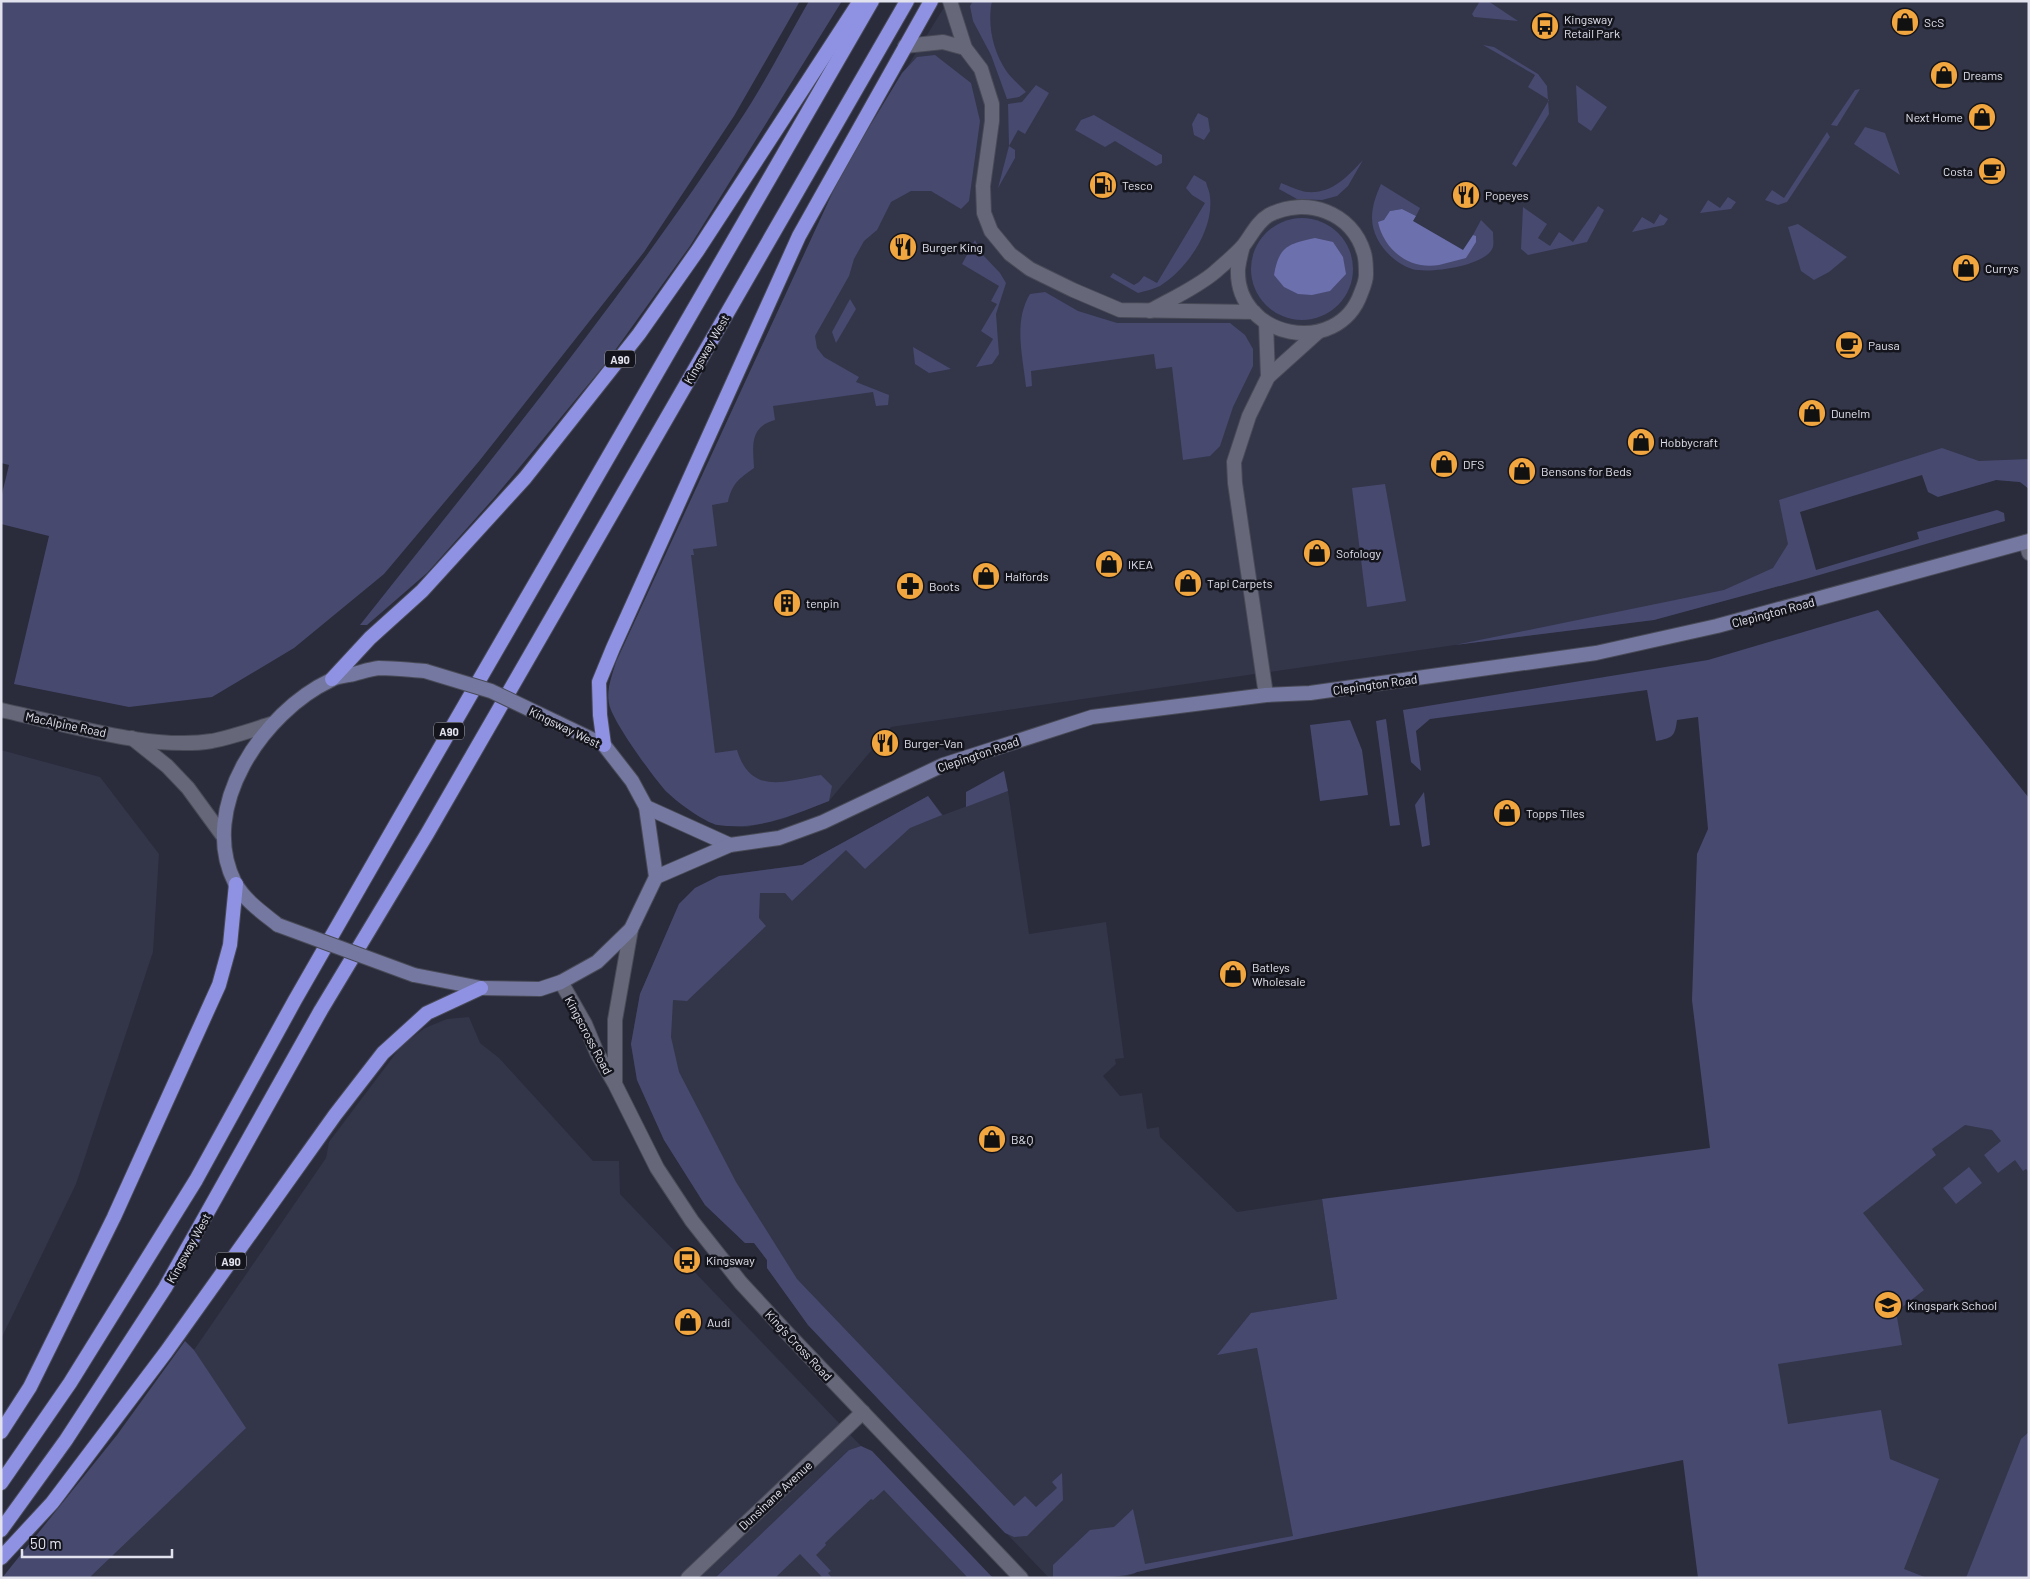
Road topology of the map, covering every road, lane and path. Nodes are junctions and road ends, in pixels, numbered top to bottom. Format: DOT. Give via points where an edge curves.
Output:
graph roads {
  1 [pos="860,1"];
  2 [pos="872,1"];
  3 [pos="907,1"];
  4 [pos="931,1"];
  5 [pos="950,1"];
  6 [pos="905,46"];
  7 [pos="965,48"];
  8 [pos="1242,246"];
  9 [pos="1149,311"];
  10 [pos="1254,312"];
  11 [pos="1266,323"];
  12 [pos="1318,332"];
  13 [pos="1268,377"];
  14 [pos="2028,545"];
  15 [pos="332,679"];
  16 [pos="1266,695"];
  17 [pos="1,710"];
  18 [pos="271,724"];
  19 [pos="132,738"];
  20 [pos="604,745"];
  21 [pos="646,807"];
  22 [pos="223,836"];
  23 [pos="730,845"];
  24 [pos="656,878"];
  25 [pos="236,884"];
  26 [pos="632,930"];
  27 [pos="561,982"];
  28 [pos="481,988"];
  29 [pos="615,1084"];
  30 [pos="863,1412"];
  31 [pos="1,1432"];
  32 [pos="1,1483"];
  33 [pos="1,1530"];
  34 [pos="1,1558"];
  35 [pos="688,1578"];
  36 [pos="1021,1578"];
  1 -- 15 [label="highway, A90" via="698,250 639,334 525,478 422,592 370,638"];
  2 -- 32 [label="highway, A90" via="295,1000 196,1180 70,1384"];
  3 -- 33 [label="highway, Kingsway West / A90" via="427,834 321,1010 165,1288 66,1440"];
  4 -- 6 [label="highway"];
  5 -- 7 [label="street"];
  6 -- 7 [label="street" via="943,42"];
  6 -- 20 [label="highway" via="800,236 612,648 599,682"];
  7 -- 9 [label="street" via="981,69 992,104 983,186 984,213 991,231 1010,254 1030,269 1120,310"];
  8 -- 9 [label="street" via="1214,273"];
  8 -- 10 [label="street" via="1238,269 1242,292"];
  8 -- 12 [label="street" via="1268,216 1292,207 1311,206 1329,212 1356,235 1364,253 1366,278 1358,301 1334,326"];
  9 -- 10 [label="street"];
  10 -- 11 [label="street"];
  11 -- 12 [label="street" via="1291,333"];
  11 -- 13 [label="street"];
  12 -- 13 [label="street"];
  13 -- 16 [label="street" via="1249,416 1234,462"];
  14 -- 16 [label="main road, Clepington Road" via="1717,626 1596,653 1310,693"];
  15 -- 18 [label="main road, Kingsway West" via="298,700"];
  15 -- 20 [label="main road, Kingsway West, bridge" via="378,668 425,671 491,691"];
  16 -- 23 [label="main road, Clepington Road" via="1092,716 943,765 823,822 779,838"];
  17 -- 19 [label="street, MacAlpine Road"];
  18 -- 19 [label="street, MacAlpine Road" via="212,741"];
  18 -- 22 [label="main road, Kingsway West" via="249,754 231,791"];
  19 -- 22 [label="street, MacAlpine Road" via="188,788"];
  20 -- 21 [label="main road, Kingsway West" via="632,781"];
  21 -- 23 [label="main road"];
  21 -- 24 [label="main road, Kingsway West"];
  22 -- 25 [label="main road, Kingsway West" via="227,862"];
  23 -- 24 [label="main road, Clepington Road"];
  24 -- 26 [label="main road, Kingsway West"];
  25 -- 28 [label="main road, Kingsway West, bridge" via="254,906 278,925 414,975"];
  25 -- 31 [label="highway" via="230,945 219,984 114,1217 30,1386"];
  26 -- 27 [label="main road, Kingsway West" via="597,962"];
  26 -- 29 [label="street, Kingscross Road" via="615,1020"];
  27 -- 28 [label="main road, Kingsway West" via="540,989"];
  27 -- 29 [label="street, Kingscross Road"];
  28 -- 34 [label="highway, A90" via="427,1013 383,1053 166,1352 52,1502"];
  29 -- 30 [label="street, King's Cross Road" via="657,1168 692,1221 741,1283"];
  30 -- 35 [label="street, Dunsinane Avenue"];
  30 -- 36 [label="street, King's Cross Road"];
}
